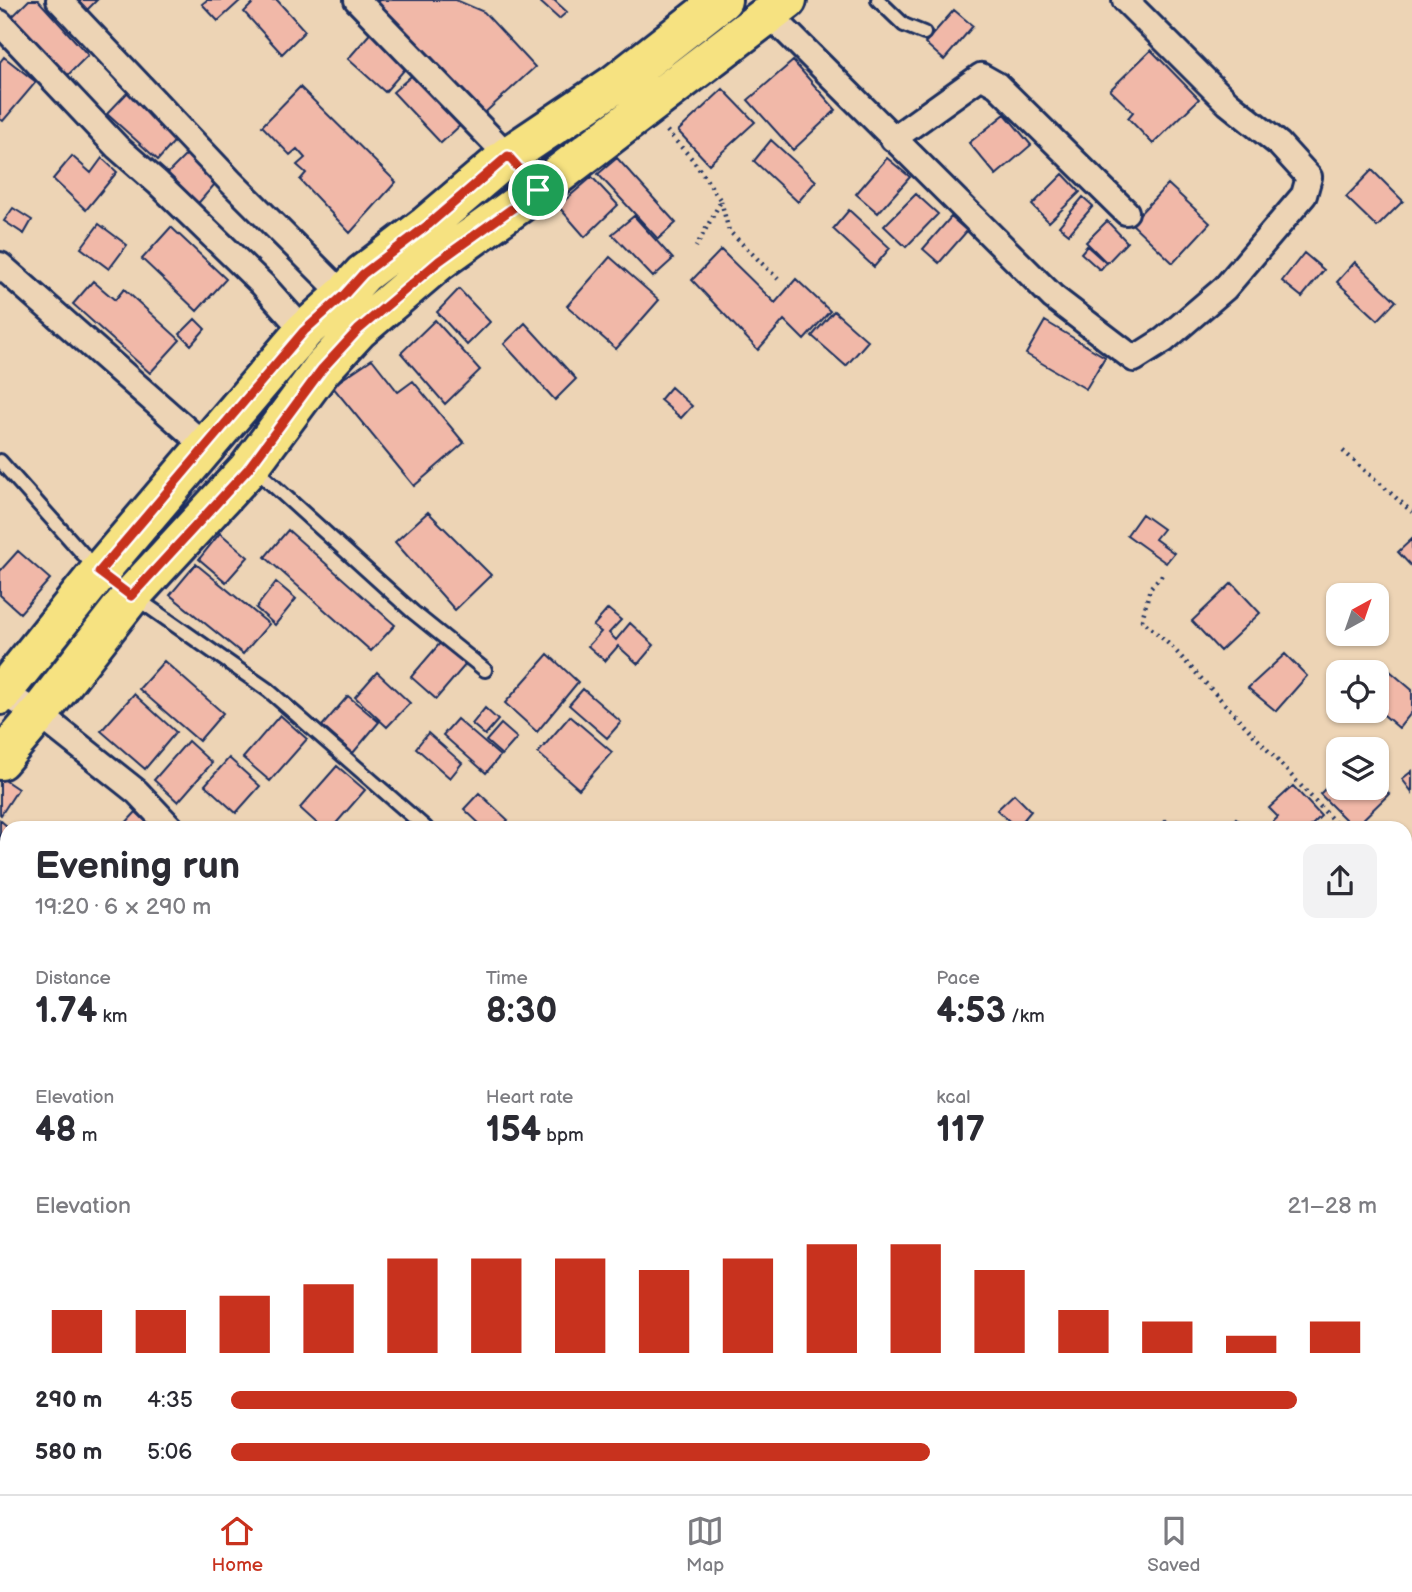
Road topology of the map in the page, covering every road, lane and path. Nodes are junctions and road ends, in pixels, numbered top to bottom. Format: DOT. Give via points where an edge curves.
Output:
graph roads {
  1 [pos="59,0"];
  2 [pos="357,0"];
  3 [pos="722,0"];
  4 [pos="878,0"];
  5 [pos="1125,0"];
  6 [pos="779,7"];
  7 [pos="0,23"];
  8 [pos="924,33"];
  9 [pos="661,124"];
  10 [pos="893,139"];
  11 [pos="508,156"];
  12 [pos="538,190"];
  13 [pos="721,201"];
  14 [pos="1126,212"];
  15 [pos="696,247"];
  16 [pos="0,265"];
  17 [pos="778,279"];
  18 [pos="344,295"];
  19 [pos="304,331"];
  20 [pos="205,446"];
  21 [pos="1343,451"];
  22 [pos="0,461"];
  23 [pos="248,469"];
  24 [pos="1412,512"];
  25 [pos="99,572"];
  26 [pos="1162,575"];
  27 [pos="131,596"];
  28 [pos="485,670"];
  29 [pos="1,693"];
  30 [pos="39,714"];
  31 [pos="0,760"];
  32 [pos="164,821"];
  33 [pos="418,821"];
  34 [pos="1334,821"];
  1 -- 18 [label="street"];
  2 -- 11 [label="street"];
  3 -- 11 [label="main road" via="615,84"];
  4 -- 8 [label="lane" via="904,25"];
  5 -- 10 [label="street" via="1309,177 1304,195 1225,288 1134,359 1053,297"];
  6 -- 10 [label="street"];
  6 -- 12 [label="main road"];
  7 -- 19 [label="street" via="117,148 263,285"];
  9 -- 13 [label="path"];
  10 -- 14 [label="street" via="981,76 997,85"];
  11 -- 12 [label="street"];
  11 -- 18 [label="main road" via="363,274"];
  12 -- 23 [label="main road" via="439,261 358,330 322,369"];
  13 -- 15 [label="path"];
  13 -- 17 [label="path" via="729,231"];
  16 -- 20 [label="street"];
  18 -- 19 [label="main road"];
  19 -- 20 [label="main road"];
  20 -- 25 [label="main road"];
  21 -- 24 [label="path"];
  22 -- 25 [label="lane"];
  23 -- 27 [label="main road"];
  23 -- 28 [label="lane" via="264,477 413,612"];
  25 -- 27 [label="lane"];
  25 -- 29 [label="main road"];
  26 -- 34 [label="path" via="1150,588 1142,620"];
  27 -- 30 [label="main road"];
  27 -- 33 [label="lane" via="268,690"];
  29 -- 30 [label="street"];
  30 -- 31 [label="main road"];
  30 -- 32 [label="street" via="137,792"];
}
